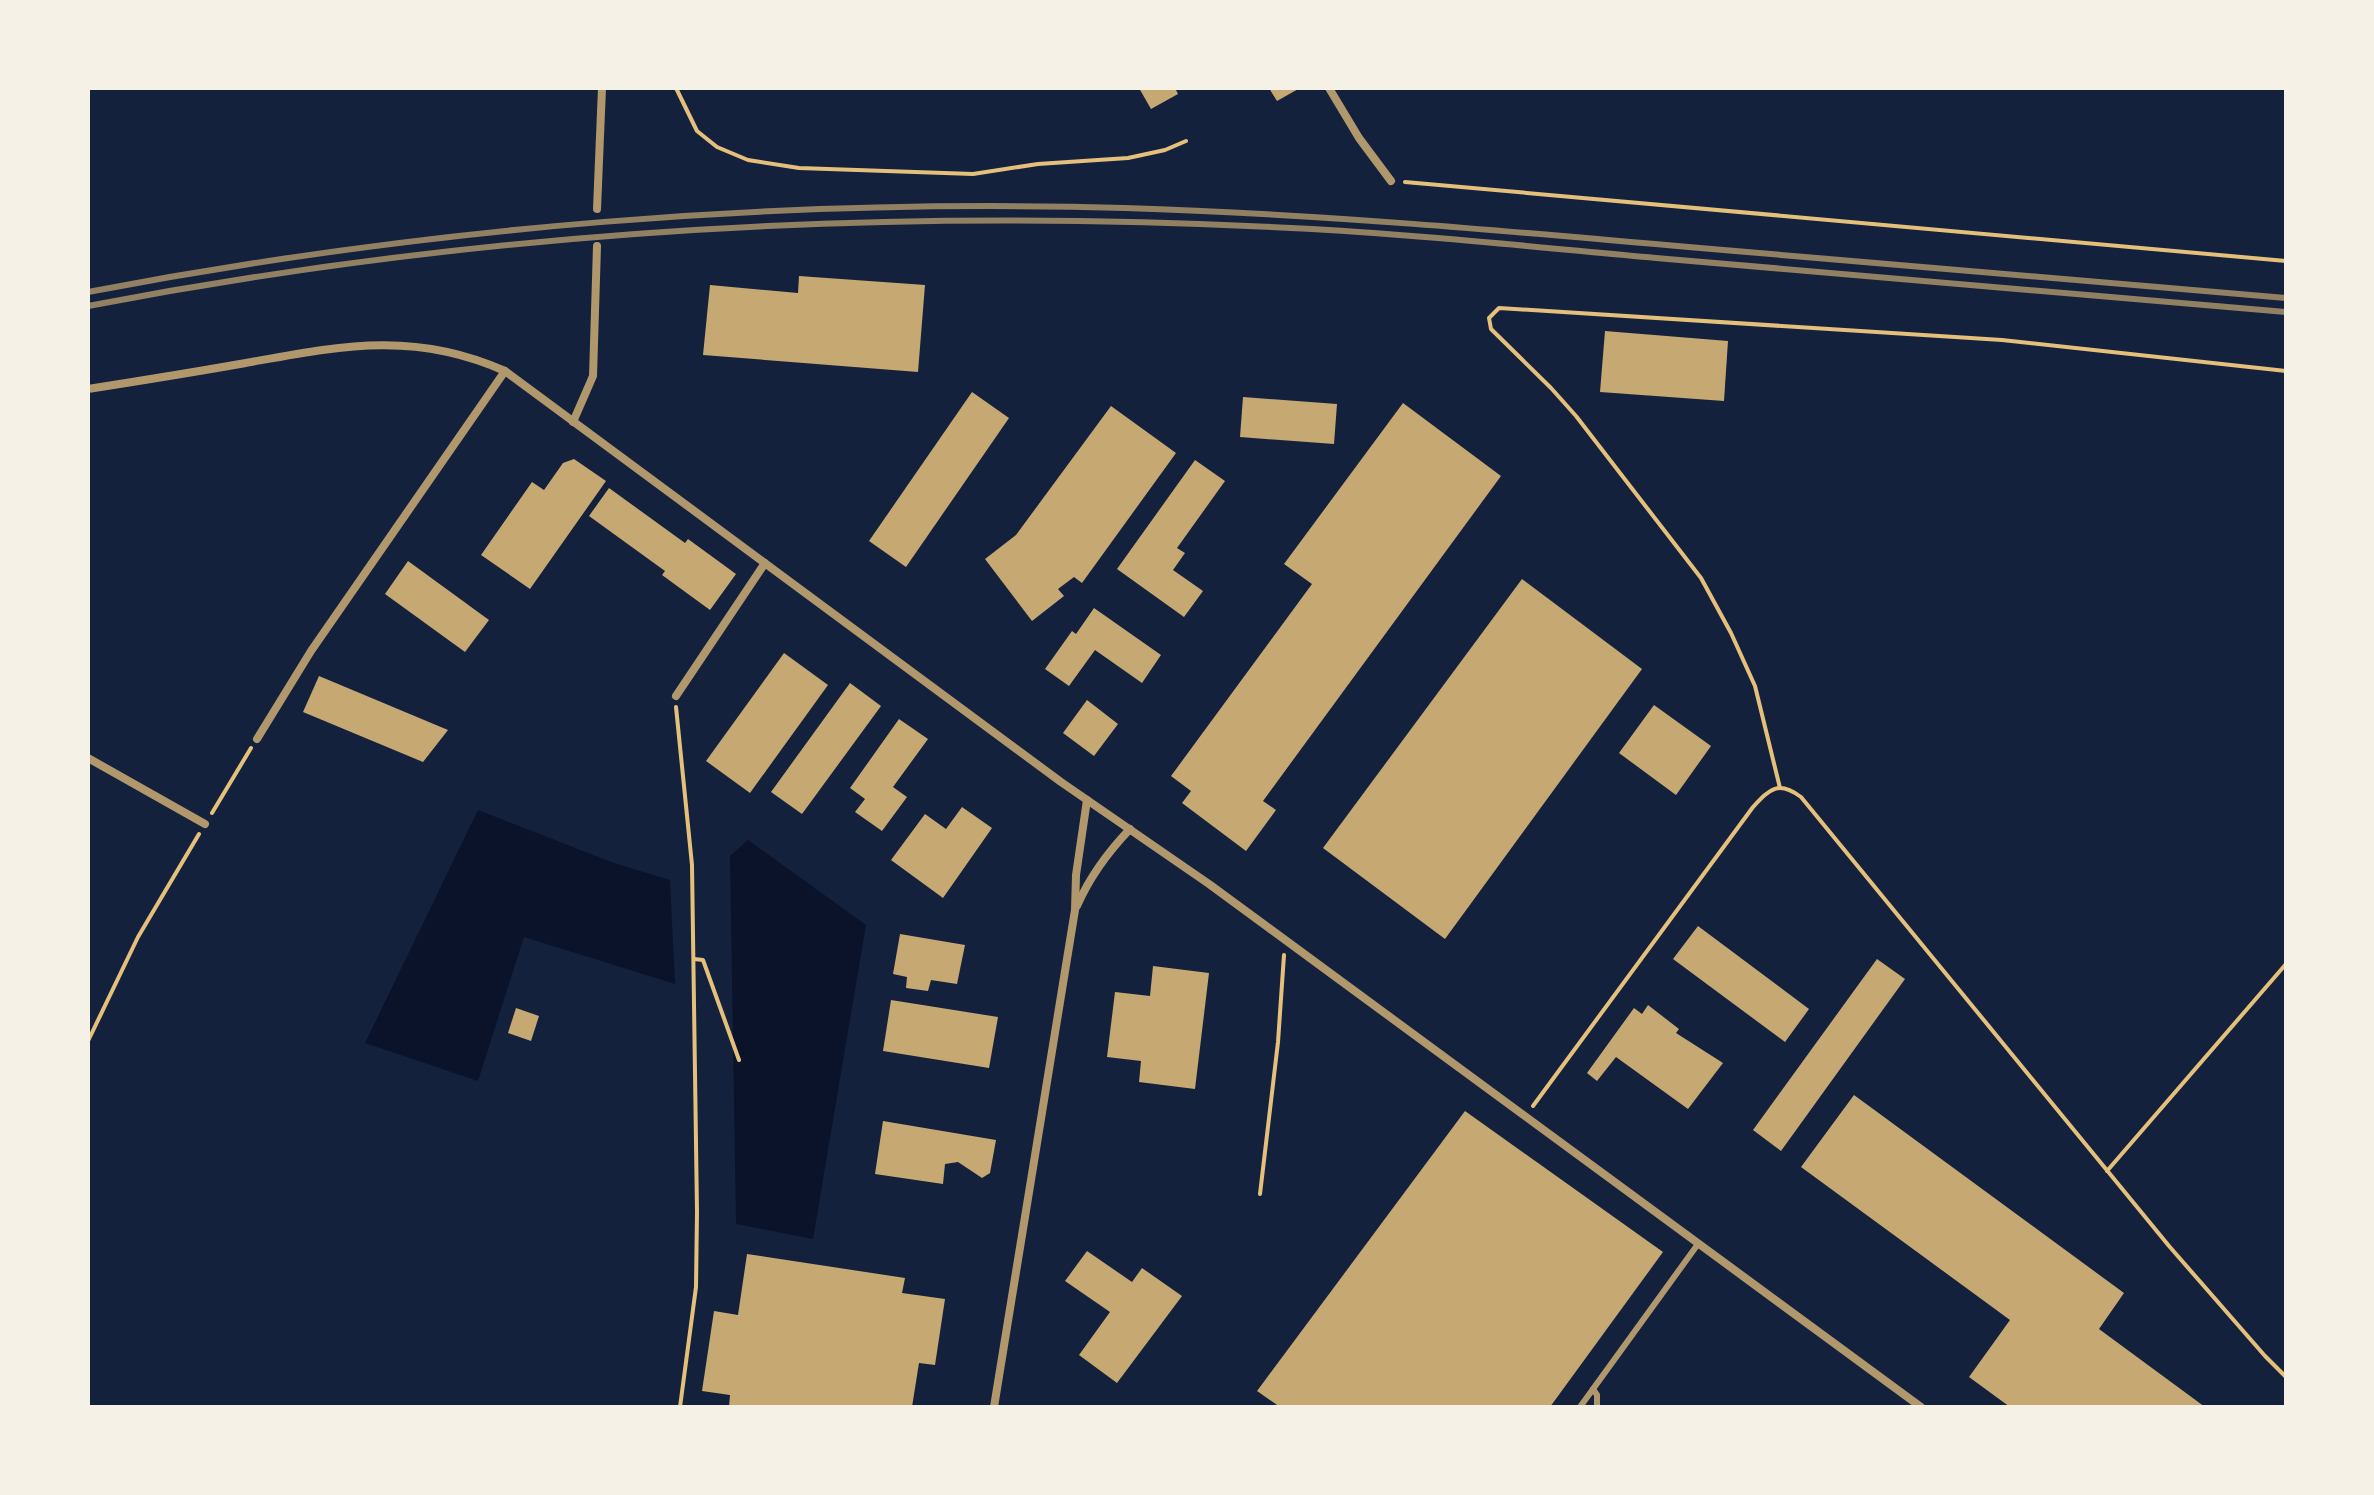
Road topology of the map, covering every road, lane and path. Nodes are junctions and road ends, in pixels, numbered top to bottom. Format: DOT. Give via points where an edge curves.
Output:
graph roads {
  1 [pos="602,88"];
  2 [pos="676,88"];
  3 [pos="1329,88"];
  4 [pos="1186,141"];
  5 [pos="1391,181"];
  6 [pos="597,209"];
  7 [pos="597,246"];
  8 [pos="2286,261"];
  9 [pos="505,371"];
  10 [pos="2286,371"];
  11 [pos="88,389"];
  12 [pos="573,422"];
  13 [pos="765,563"];
  14 [pos="676,696"];
  15 [pos="257,739"];
  16 [pos="88,758"];
  17 [pos="1780,788"];
  18 [pos="1087,800"];
  19 [pos="205,824"];
  20 [pos="1130,829"];
  21 [pos="1075,910"];
  22 [pos="1284,940"];
  23 [pos="694,959"];
  24 [pos="2286,964"];
  25 [pos="88,1041"];
  26 [pos="739,1060"];
  27 [pos="1525,1116"];
  28 [pos="2107,1171"];
  29 [pos="1260,1194"];
  30 [pos="1698,1244"];
  31 [pos="2286,1377"];
  32 [pos="1593,1389"];
  33 [pos="680,1407"];
  34 [pos="994,1407"];
  35 [pos="1580,1407"];
  36 [pos="1597,1407"];
  37 [pos="1921,1407"];
  1 -- 6 [label="street"];
  2 -- 4 [label="path" via="697,131 717,147 748,160 799,168 973,174 1128,158"];
  3 -- 5 [label="street"];
  5 -- 8 [label="path"];
  7 -- 12 [label="street" via="593,376"];
  9 -- 11 [label="street" via="445,350 367,344"];
  9 -- 12 [label="street"];
  9 -- 15 [label="street" via="311,651"];
  10 -- 17 [label="path" via="2002,340 1499,308 1489,318 1491,329 1576,416 1701,578 1755,686"];
  12 -- 13 [label="street"];
  13 -- 14 [label="street"];
  13 -- 18 [label="street"];
  14 -- 23 [label="path" via="692,865"];
  15 -- 19 [label="path"];
  16 -- 19 [label="street"];
  17 -- 27 [label="path" via="1769,790 1753,807"];
  17 -- 28 [label="path" via="1801,797"];
  18 -- 20 [label="street"];
  18 -- 21 [label="street"];
  19 -- 25 [label="path" via="138,937"];
  20 -- 21 [label="street" via="1087,883"];
  20 -- 22 [label="street"];
  21 -- 34 [label="street"];
  22 -- 27 [label="street"];
  22 -- 29 [label="path"];
  23 -- 26 [label="path" via="703,960"];
  23 -- 33 [label="path" via="696,1287"];
  24 -- 28 [label="path"];
  27 -- 30 [label="street"];
  28 -- 31 [label="path"];
  30 -- 32 [label="lane"];
  30 -- 37 [label="street"];
  32 -- 35 [label="lane"];
  32 -- 36 [label="lane"];
}
